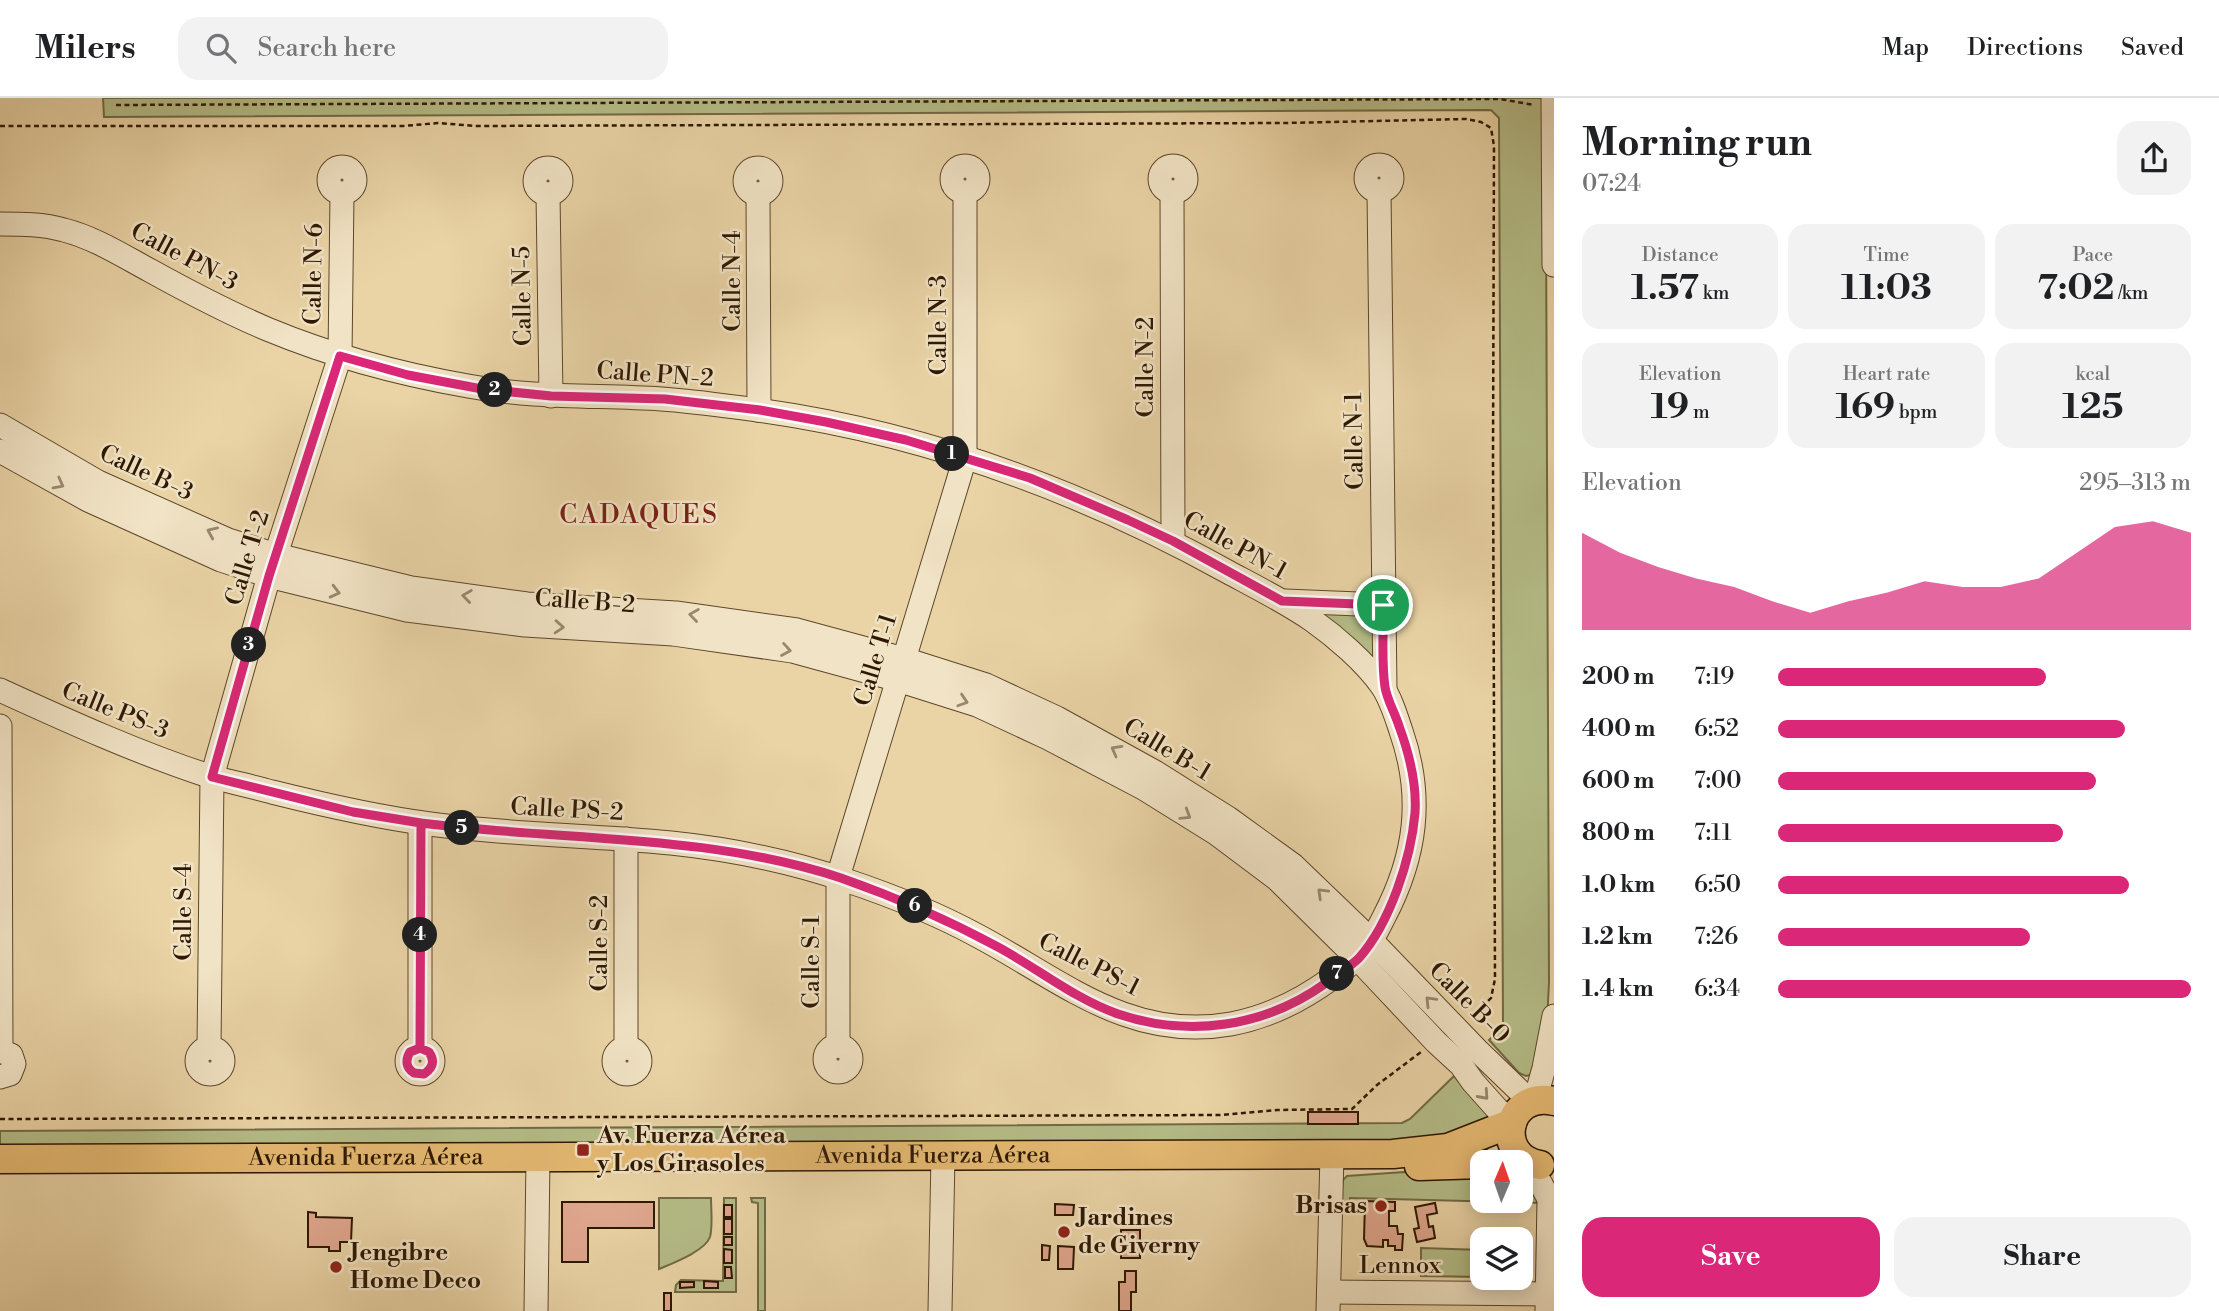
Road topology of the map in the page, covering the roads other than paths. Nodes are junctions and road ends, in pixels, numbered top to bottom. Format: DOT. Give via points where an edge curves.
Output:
graph roads {
  1 [pos="1553,98"];
  2 [pos="1553,108"];
  3 [pos="1379,191"];
  4 [pos="965,192"];
  5 [pos="1172,192"];
  6 [pos="342,194"];
  7 [pos="548,194"];
  8 [pos="758,194"];
  9 [pos="0,224"];
  10 [pos="1554,265"];
  11 [pos="340,356"];
  12 [pos="551,396"];
  13 [pos="760,410"];
  14 [pos="0,425"];
  15 [pos="16,452"];
  16 [pos="965,458"];
  17 [pos="1173,541"];
  18 [pos="272,566"];
  19 [pos="1282,601"];
  20 [pos="1383,605"];
  21 [pos="901,669"];
  22 [pos="0,690"];
  23 [pos="1385,690"];
  24 [pos="0,726"];
  25 [pos="212,777"];
  26 [pos="1149,780"];
  27 [pos="421,823"];
  28 [pos="626,839"];
  29 [pos="838,877"];
  30 [pos="1371,940"];
  31 [pos="1357,959"];
  32 [pos="1554,1016"];
  33 [pos="838,1046"];
  34 [pos="209,1048"];
  35 [pos="420,1048"];
  36 [pos="626,1048"];
  37 [pos="1,1051"];
  38 [pos="0,1077"];
  39 [pos="1532,1142"];
  40 [pos="0,1159"];
  41 [pos="1332,1160"];
  42 [pos="943,1162"];
  43 [pos="538,1164"];
  44 [pos="1470,1164"];
  45 [pos="0,1173"];
  46 [pos="1550,1299"];
  47 [pos="1329,1301"];
  48 [pos="536,1311"];
  49 [pos="940,1311"];
  1 -- 2 [label="street"];
  2 -- 10 [label="street"];
  3 -- 20 [label="street, Calle N-1"];
  4 -- 16 [label="street, Calle N-3"];
  5 -- 17 [label="street, Calle N-2"];
  6 -- 11 [label="street, Calle N-6"];
  7 -- 12 [label="street, Calle N-5"];
  8 -- 13 [label="street, Calle N-4"];
  9 -- 11 [label="street, Calle PN-3" via="32,224 85,236 197,296"];
  11 -- 12 [label="street, Calle PN-2" via="470,387"];
  11 -- 18 [label="street, Calle T-2"];
  12 -- 13 [label="street, Calle PN-2" via="665,399"];
  13 -- 16 [label="street, Calle PN-2" via="880,434"];
  14 -- 15 [label="street, Calle B-3"];
  15 -- 18 [label="street, Calle B-3" via="88,500 221,560"];
  16 -- 17 [label="street, Calle PN-1" via="1030,478"];
  16 -- 21 [label="street, Calle T-1"];
  17 -- 19 [label="street, Calle PN-1"];
  18 -- 21 [label="street, Calle B-2" via="407,610 525,625 673,634"];
  18 -- 25 [label="street, Calle T-2"];
  19 -- 20 [label="street"];
  19 -- 23 [label="street, Calle PN-1" via="1316,622"];
  20 -- 23 [label="street, Calle N-1"];
  21 -- 26 [label="street, Calle B-1" via="986,685 1057,718"];
  21 -- 29 [label="street, Calle T-1"];
  22 -- 25 [label="street, Calle PS-3" via="90,731"];
  23 -- 30 [label="street, Calle PN-1" via="1412,765 1415,809 1408,859"];
  24 -- 37 [label="street"];
  25 -- 27 [label="street, Calle PS-2" via="353,812"];
  25 -- 34 [label="street, Calle S-4"];
  30 -- 26 [label="street, Calle B-1, one-way" via="1293,865 1228,818"];
  26 -- 31 [label="street, Calle B-1, one-way" via="1277,879"];
  27 -- 28 [label="street, Calle PS-2"];
  27 -- 35 [label="street"];
  28 -- 29 [label="street, Calle PS-2" via="762,858"];
  28 -- 36 [label="street, Calle S-2"];
  29 -- 31 [label="street, Calle PS-1" via="967,930 1116,1013 1157,1024 1199,1028 1265,1015 1293,1003"];
  29 -- 33 [label="street, Calle S-1"];
  30 -- 31 [label="street, Calle PN-1"];
  39 -- 30 [label="street, Calle B-0, one-way" via="1492,1062"];
  31 -- 39 [label="street, Calle B-0, one-way"];
  32 -- 39 [label="street"];
  37 -- 38 [label="street" via="10,1055 14,1064 10,1073"];
  39 -- 41 [label="main road, Avenida Fuerza Aérea"];
  39 -- 46 [label="street" via="1549,1199"];
  40 -- 43 [label="main road, Avenida Fuerza Aérea"];
  41 -- 42 [label="main road, Avenida Fuerza Aérea"];
  41 -- 44 [label="main road, Avenida Fuerza Aérea"];
  41 -- 47 [label="street"];
  42 -- 43 [label="main road, Avenida Fuerza Aérea"];
  42 -- 49 [label="street"];
  43 -- 45 [label="main road, Avenida Fuerza Aérea"];
  43 -- 48 [label="street"];
  46 -- 47 [label="street, Lennox"];
}
